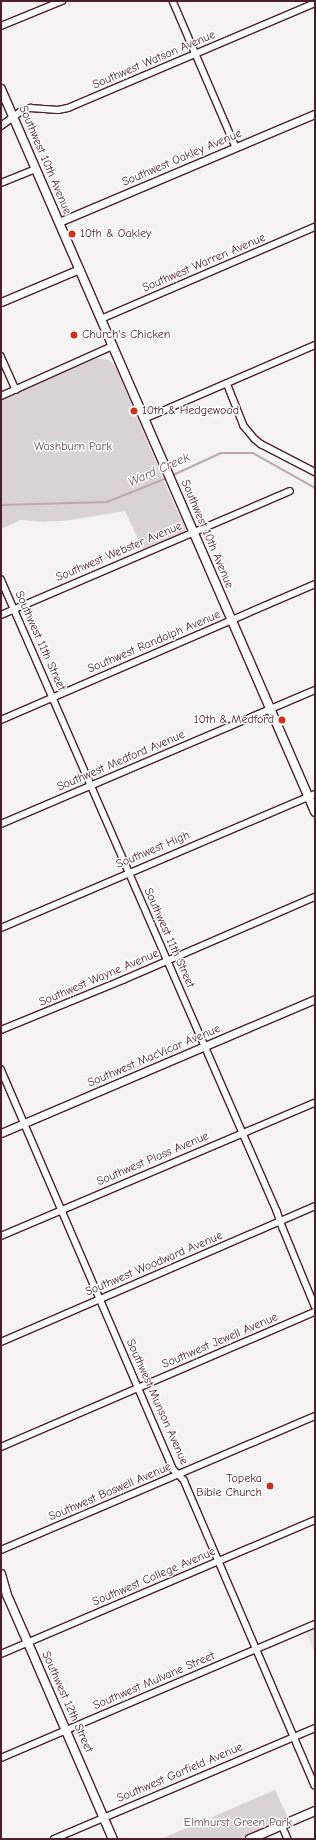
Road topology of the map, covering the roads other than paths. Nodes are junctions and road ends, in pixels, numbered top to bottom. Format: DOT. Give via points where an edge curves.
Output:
graph roads {
  1 [pos="62,1"];
  2 [pos="173,1"];
  3 [pos="315,3"];
  4 [pos="1,26"];
  5 [pos="196,54"];
  6 [pos="1,89"];
  7 [pos="315,114"];
  8 [pos="14,118"];
  9 [pos="1,126"];
  10 [pos="236,147"];
  11 [pos="35,169"];
  12 [pos="1,182"];
  13 [pos="59,222"];
  14 [pos="315,228"];
  15 [pos="79,269"];
  16 [pos="1,302"];
  17 [pos="101,318"];
  18 [pos="315,345"];
  19 [pos="113,346"];
  20 [pos="1,356"];
  21 [pos="227,383"];
  22 [pos="16,390"];
  23 [pos="1,396"];
  24 [pos="144,419"];
  25 [pos="315,472"];
  26 [pos="290,490"];
  27 [pos="192,532"];
  28 [pos="1,579"];
  29 [pos="315,584"];
  30 [pos="14,609"];
  31 [pos="1,615"];
  32 [pos="231,620"];
  33 [pos="315,690"];
  34 [pos="53,698"];
  35 [pos="270,709"];
  36 [pos="1,720"];
  37 [pos="91,786"];
  38 [pos="312,796"];
  39 [pos="315,812"];
  40 [pos="1,824"];
  41 [pos="129,873"];
  42 [pos="315,897"];
  43 [pos="1,928"];
  44 [pos="168,961"];
  45 [pos="315,999"];
  46 [pos="1,1030"];
  47 [pos="205,1046"];
  48 [pos="1,1069"];
  49 [pos="315,1103"];
  50 [pos="23,1124"];
  51 [pos="1,1133"];
  52 [pos="243,1133"];
  53 [pos="315,1206"];
  54 [pos="61,1211"];
  55 [pos="280,1221"];
  56 [pos="1,1236"];
  57 [pos="100,1300"];
  58 [pos="315,1306"];
  59 [pos="315,1312"];
  60 [pos="1,1342"];
  61 [pos="138,1388"];
  62 [pos="315,1416"];
  63 [pos="1,1447"];
  64 [pos="178,1474"];
  65 [pos="315,1520"];
  66 [pos="1,1550"];
  67 [pos="219,1561"];
  68 [pos="1,1574"];
  69 [pos="315,1624"];
  70 [pos="28,1643"];
  71 [pos="256,1649"];
  72 [pos="1,1654"];
  73 [pos="315,1728"];
  74 [pos="66,1730"];
  75 [pos="294,1736"];
  76 [pos="1,1758"];
  77 [pos="315,1785"];
  78 [pos="315,1811"];
  79 [pos="104,1818"];
  80 [pos="282,1825"];
  81 [pos="54,1839"];
  82 [pos="113,1839"];
  83 [pos="250,1839"];
  84 [pos="288,1839"];
  1 -- 4 [label="street"];
  2 -- 5 [label="street"];
  3 -- 5 [label="street, Southwest Watson Avenue"];
  5 -- 8 [label="street, Southwest Watson Avenue" via="68,108 30,108"];
  5 -- 10 [label="street"];
  6 -- 8 [label="main road, Southwest 10th Avenue"];
  7 -- 10 [label="street, Southwest Oakley Avenue"];
  8 -- 9 [label="street, Southwest Watson Avenue"];
  8 -- 11 [label="main road, Southwest 10th Avenue"];
  10 -- 13 [label="street, Southwest Oakley Avenue"];
  11 -- 12 [label="street"];
  11 -- 13 [label="main road, Southwest 10th Avenue"];
  13 -- 15 [label="main road, Southwest 10th Avenue"];
  14 -- 17 [label="street, Southwest Warren Avenue"];
  15 -- 16 [label="street"];
  15 -- 17 [label="main road, Southwest 10th Avenue"];
  17 -- 19 [label="main road, Southwest 10th Avenue"];
  18 -- 21 [label="street"];
  19 -- 22 [label="street"];
  19 -- 24 [label="main road, Southwest 10th Avenue"];
  20 -- 22 [label="street"];
  21 -- 24 [label="street"];
  21 -- 25 [label="street" via="244,426 255,439"];
  22 -- 23 [label="street"];
  24 -- 27 [label="main road, Southwest 10th Avenue"];
  26 -- 27 [label="street, Southwest Webster Avenue"];
  27 -- 30 [label="street, Southwest Webster Avenue"];
  27 -- 32 [label="main road, Southwest 10th Avenue"];
  28 -- 30 [label="street, Southwest 11th Street"];
  29 -- 32 [label="street, Southwest Randolph Avenue"];
  30 -- 31 [label="street, Southwest Webster Avenue"];
  30 -- 34 [label="street, Southwest 11th Street"];
  32 -- 34 [label="street, Southwest Randolph Avenue"];
  32 -- 35 [label="main road, Southwest 10th Avenue"];
  33 -- 35 [label="street, Southwest Medford Avenue"];
  34 -- 36 [label="street, Southwest Randolph Avenue"];
  34 -- 37 [label="street, Southwest 11th Street"];
  35 -- 37 [label="street, Southwest Medford Avenue"];
  35 -- 38 [label="main road, Southwest 10th Avenue"];
  37 -- 40 [label="street, Southwest Medford Avenue"];
  37 -- 41 [label="street, Southwest 11th Street"];
  38 -- 39 [label="main road, Southwest 10th Avenue"];
  38 -- 41 [label="street, Southwest High"];
  41 -- 43 [label="street, Southwest High"];
  41 -- 44 [label="street, Southwest 11th Street"];
  42 -- 44 [label="street, Southwest Wayne Avenue"];
  44 -- 46 [label="street, Southwest Wayne Avenue"];
  44 -- 47 [label="street, Southwest 11th Street"];
  45 -- 47 [label="street, Southwest MacVicar Avenue"];
  47 -- 50 [label="street, Southwest MacVicar Avenue"];
  47 -- 52 [label="street, Southwest 11th Street"];
  48 -- 50 [label="street, Southwest Munson Avenue"];
  49 -- 52 [label="street, Southwest Plass Avenue"];
  50 -- 51 [label="street, Southwest MacVicar Avenue"];
  50 -- 54 [label="street, Southwest Munson Avenue"];
  52 -- 54 [label="street, Southwest Plass Avenue"];
  52 -- 55 [label="street, Southwest 11th Street"];
  53 -- 55 [label="street, Southwest Woodward Avenue"];
  54 -- 56 [label="street, Southwest Plass Avenue"];
  54 -- 57 [label="street, Southwest Munson Avenue"];
  55 -- 57 [label="street, Southwest Woodward Avenue"];
  55 -- 58 [label="street, Southwest 11th Street"];
  57 -- 60 [label="street, Southwest Woodward Avenue"];
  57 -- 61 [label="street, Southwest Munson Avenue"];
  59 -- 61 [label="street, Southwest Jewell Avenue"];
  61 -- 63 [label="street, Southwest Jewell Avenue"];
  61 -- 64 [label="street, Southwest Munson Avenue" via="173,1469"];
  62 -- 64 [label="street, Southwest Boswell Avenue"];
  64 -- 66 [label="street, Southwest Boswell Avenue"];
  64 -- 67 [label="street, Southwest Munson Avenue" via="184,1480"];
  65 -- 67 [label="street, Southwest College Avenue"];
  67 -- 70 [label="street, Southwest College Avenue"];
  67 -- 71 [label="street, Southwest Munson Avenue"];
  68 -- 70 [label="main road, Southwest 12th Street" via="7,1595"];
  69 -- 71 [label="street, Southwest Mulvane Street"];
  70 -- 72 [label="street, Southwest College Avenue"];
  70 -- 74 [label="main road, Southwest 12th Street"];
  71 -- 74 [label="street, Southwest Mulvane Street"];
  71 -- 75 [label="street, Southwest Munson Avenue"];
  73 -- 75 [label="street, Southwest Garfield Avenue"];
  74 -- 76 [label="street, Southwest Mulvane Street"];
  74 -- 79 [label="main road, Southwest 12th Street"];
  75 -- 77 [label="street, Southwest Munson Avenue"];
  75 -- 79 [label="street, Southwest Garfield Avenue"];
  78 -- 80 [label="main road"];
  79 -- 81 [label="street, Southwest Garfield Avenue"];
  79 -- 82 [label="main road, Southwest 12th Street"];
  80 -- 83 [label="main road"];
  80 -- 84 [label="street"];
}
